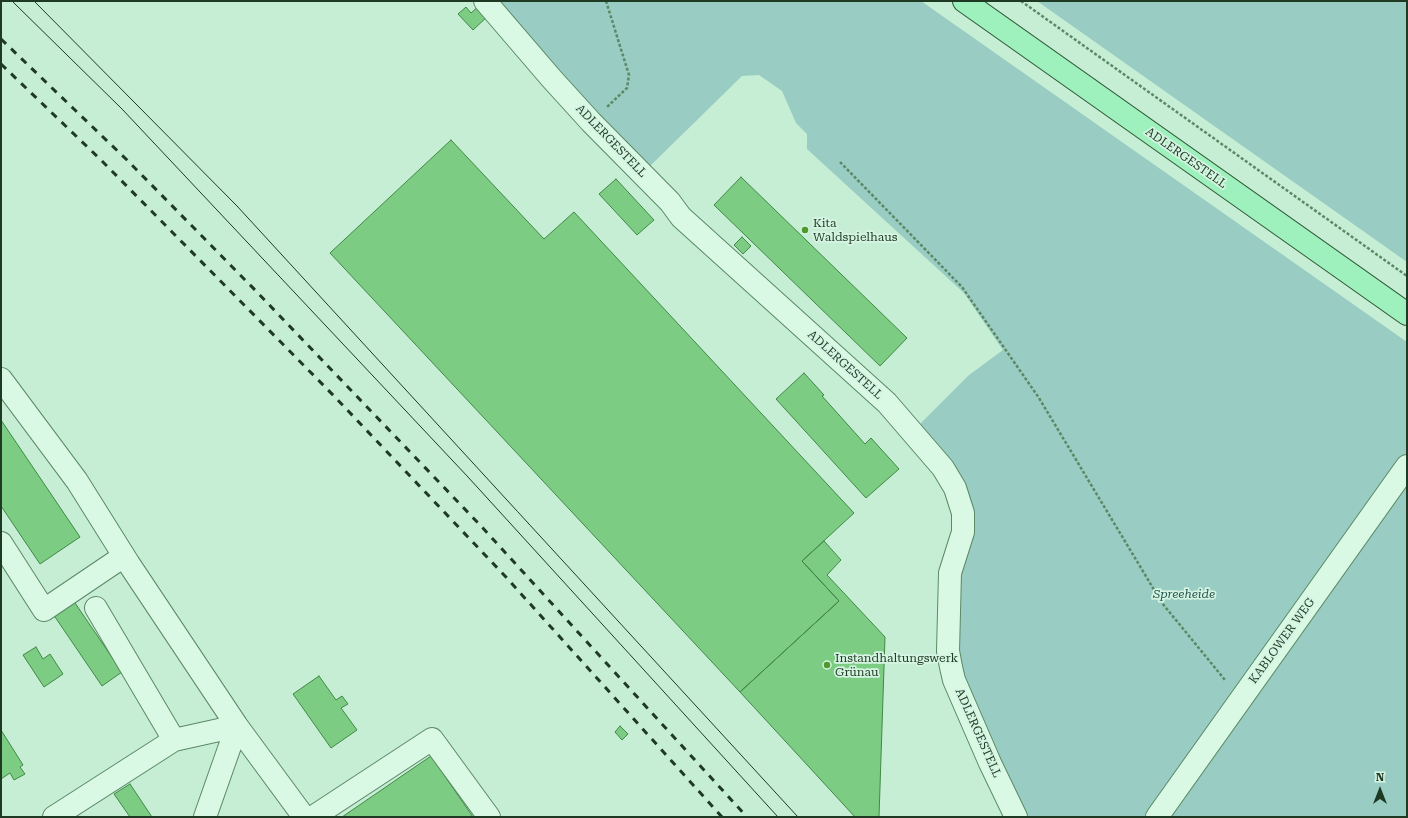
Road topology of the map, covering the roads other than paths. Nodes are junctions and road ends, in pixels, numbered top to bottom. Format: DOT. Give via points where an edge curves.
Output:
graph roads {
  1 [pos="485,1"];
  2 [pos="964,1"];
  3 [pos="1407,314"];
  4 [pos="1,380"];
  5 [pos="1407,466"];
  6 [pos="1,542"];
  7 [pos="124,556"];
  8 [pos="96,608"];
  9 [pos="237,726"];
  10 [pos="174,740"];
  11 [pos="54,817"];
  12 [pos="205,817"];
  13 [pos="304,817"];
  14 [pos="313,817"];
  15 [pos="489,817"];
  16 [pos="1016,817"];
  17 [pos="1157,817"];
  1 -- 16 [label="street, ADLERGESTELL" via="551,78 670,202 681,217 887,403 943,468 956,488 963,513 963,532 950,573 948,651 951,667 954,680"];
  2 -- 3 [label="main road, ADLERGESTELL"];
  4 -- 7 [label="street" via="77,482"];
  5 -- 17 [label="street, KABLOWER WEG"];
  6 -- 7 [label="street" via="44,610"];
  7 -- 9 [label="street"];
  8 -- 10 [label="street"];
  9 -- 10 [label="street"];
  9 -- 12 [label="street"];
  9 -- 13 [label="street"];
  10 -- 11 [label="street"];
  14 -- 15 [label="street" via="432,739"];
}
